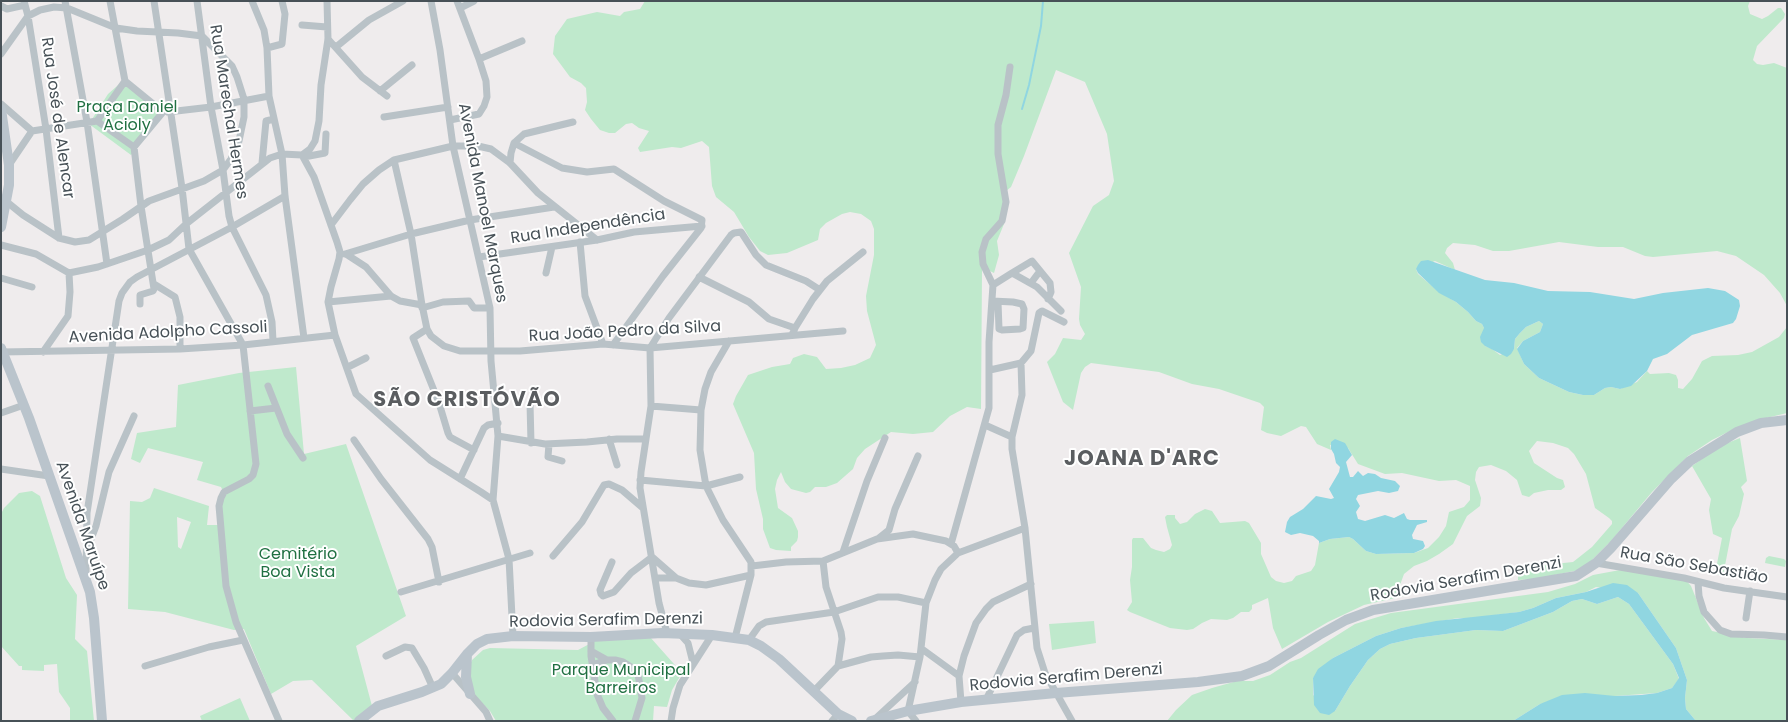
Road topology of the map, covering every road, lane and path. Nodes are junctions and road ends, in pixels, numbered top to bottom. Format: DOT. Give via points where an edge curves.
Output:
graph roads {
  1 [pos="110,1"];
  2 [pos="154,1"];
  3 [pos="197,1"];
  4 [pos="252,1"];
  5 [pos="282,1"];
  6 [pos="327,1"];
  7 [pos="403,1"];
  8 [pos="431,1"];
  9 [pos="474,1"];
  10 [pos="24,3"];
  11 [pos="66,5"];
  12 [pos="459,5"];
  13 [pos="1,6"];
  14 [pos="28,16"];
  15 [pos="302,25"];
  16 [pos="327,27"];
  17 [pos="116,28"];
  18 [pos="160,33"];
  19 [pos="202,36"];
  20 [pos="328,39"];
  21 [pos="522,41"];
  22 [pos="336,47"];
  23 [pos="267,48"];
  24 [pos="1,54"];
  25 [pos="480,59"];
  26 [pos="412,65"];
  27 [pos="1010,67"];
  28 [pos="125,81"];
  29 [pos="380,91"];
  30 [pos="269,96"];
  31 [pos="387,96"];
  32 [pos="244,99"];
  33 [pos="1,104"];
  34 [pos="211,106"];
  35 [pos="448,106"];
  36 [pos="1,109"];
  37 [pos="163,112"];
  38 [pos="172,112"];
  39 [pos="384,117"];
  40 [pos="274,119"];
  41 [pos="97,120"];
  42 [pos="450,120"];
  43 [pos="87,122"];
  44 [pos="574,122"];
  45 [pos="46,129"];
  46 [pos="32,131"];
  47 [pos="326,134"];
  48 [pos="514,143"];
  49 [pos="453,146"];
  50 [pos="134,147"];
  51 [pos="282,154"];
  52 [pos="303,156"];
  53 [pos="394,160"];
  54 [pos="510,162"];
  55 [pos="262,163"];
  56 [pos="9,166"];
  57 [pos="223,170"];
  58 [pos="182,188"];
  59 [pos="226,192"];
  60 [pos="284,196"];
  61 [pos="5,204"];
  62 [pos="141,206"];
  63 [pos="554,206"];
  64 [pos="470,220"];
  65 [pos="186,224"];
  66 [pos="702,224"];
  67 [pos="332,225"];
  68 [pos="232,227"];
  69 [pos="1,228"];
  70 [pos="102,233"];
  71 [pos="411,234"];
  72 [pos="59,238"];
  73 [pos="597,240"];
  74 [pos="580,242"];
  75 [pos="1,245"];
  76 [pos="552,246"];
  77 [pos="189,249"];
  78 [pos="148,250"];
  79 [pos="863,252"];
  80 [pos="343,253"];
  81 [pos="479,257"];
  82 [pos="107,264"];
  83 [pos="151,268"];
  84 [pos="1040,271"];
  85 [pos="68,273"];
  86 [pos="546,273"];
  87 [pos="1012,273"];
  88 [pos="699,277"];
  89 [pos="1,278"];
  90 [pos="992,282"];
  91 [pos="1030,283"];
  92 [pos="154,284"];
  93 [pos="32,287"];
  94 [pos="820,290"];
  95 [pos="391,296"];
  96 [pos="1048,299"];
  97 [pos="995,301"];
  98 [pos="328,302"];
  99 [pos="140,304"];
  100 [pos="422,307"];
  101 [pos="490,308"];
  102 [pos="1062,311"];
  103 [pos="1064,322"];
  104 [pos="427,329"];
  105 [pos="843,331"];
  106 [pos="794,332"];
  107 [pos="336,335"];
  108 [pos="304,338"];
  109 [pos="273,341"];
  110 [pos="729,341"];
  111 [pos="603,344"];
  112 [pos="243,345"];
  113 [pos="613,345"];
  114 [pos="650,348"];
  115 [pos="180,349"];
  116 [pos="112,350"];
  117 [pos="2,351"];
  118 [pos="494,351"];
  119 [pos="43,352"];
  120 [pos="366,358"];
  121 [pos="1021,363"];
  122 [pos="348,367"];
  123 [pos="990,370"];
  124 [pos="268,386"];
  125 [pos="530,403"];
  126 [pos="24,405"];
  127 [pos="651,406"];
  128 [pos="276,408"];
  129 [pos="700,410"];
  130 [pos="250,411"];
  131 [pos="1,413"];
  132 [pos="134,416"];
  133 [pos="1787,420"];
  134 [pos="498,423"];
  135 [pos="985,425"];
  136 [pos="498,436"];
  137 [pos="1012,437"];
  138 [pos="885,438"];
  139 [pos="609,439"];
  140 [pos="646,439"];
  141 [pos="354,440"];
  142 [pos="531,443"];
  143 [pos="549,444"];
  144 [pos="474,450"];
  145 [pos="918,456"];
  146 [pos="303,458"];
  147 [pos="562,461"];
  148 [pos="617,466"];
  149 [pos="1,469"];
  150 [pos="49,476"];
  151 [pos="740,477"];
  152 [pos="460,479"];
  153 [pos="640,480"];
  154 [pos="706,486"];
  155 [pos="493,500"];
  156 [pos="643,508"];
  157 [pos="1025,528"];
  158 [pos="877,539"];
  159 [pos="951,544"];
  160 [pos="86,552"];
  161 [pos="843,552"];
  162 [pos="958,553"];
  163 [pos="530,554"];
  164 [pos="553,556"];
  165 [pos="652,557"];
  166 [pos="509,559"];
  167 [pos="824,561"];
  168 [pos="612,562"];
  169 [pos="1596,563"];
  170 [pos="752,566"];
  171 [pos="751,576"];
  172 [pos="86,578"];
  173 [pos="655,578"];
  174 [pos="676,578"];
  175 [pos="439,582"];
  176 [pos="1698,582"];
  177 [pos="1031,584"];
  178 [pos="1750,591"];
  179 [pos="402,592"];
  180 [pos="1787,597"];
  181 [pos="926,603"];
  182 [pos="834,612"];
  183 [pos="1746,618"];
  184 [pos="1034,628"];
  185 [pos="667,633"];
  186 [pos="679,633"];
  187 [pos="712,635"];
  188 [pos="513,636"];
  189 [pos="591,637"];
  190 [pos="1787,637"];
  191 [pos="735,638"];
  192 [pos="243,640"];
  193 [pos="748,640"];
  194 [pos="591,651"];
  195 [pos="921,653"];
  196 [pos="466,654"];
  197 [pos="386,656"];
  198 [pos="607,660"];
  199 [pos="693,663"];
  200 [pos="592,665"];
  201 [pos="145,666"];
  202 [pos="838,666"];
  203 [pos="452,673"];
  204 [pos="960,676"];
  205 [pos="915,682"];
  206 [pos="433,688"];
  207 [pos="813,692"];
  208 [pos="1056,693"];
  209 [pos="470,694"];
  210 [pos="986,700"];
  211 [pos="961,702"];
  212 [pos="908,711"];
  213 [pos="835,717"];
  214 [pos="102,721"];
  215 [pos="279,721"];
  216 [pos="359,721"];
  217 [pos="490,721"];
  218 [pos="613,721"];
  219 [pos="635,721"];
  220 [pos="671,721"];
  221 [pos="852,721"];
  222 [pos="873,721"];
  223 [pos="916,721"];
  224 [pos="1072,721"];
  1 -- 17 [label="street"];
  2 -- 18 [label="street"];
  3 -- 19 [label="street, Rua Marechal Hermes"];
  4 -- 23 [label="street" via="264,30"];
  5 -- 23 [label="street" via="285,14 282,44"];
  6 -- 16 [label="street"];
  7 -- 22 [label="street" via="369,20"];
  8 -- 35 [label="street, Avenida Manoel Marques"];
  9 -- 12 [label="street"];
  10 -- 13 [label="street" via="7,9"];
  10 -- 14 [label="street, Rua José de Alencar"];
  11 -- 14 [label="street"];
  11 -- 17 [label="street"];
  11 -- 43 [label="street"];
  12 -- 25 [label="street"];
  14 -- 24 [label="street"];
  14 -- 45 [label="street, Rua José de Alencar"];
  15 -- 16 [label="street"];
  16 -- 20 [label="street"];
  17 -- 18 [label="street"];
  17 -- 28 [label="street"];
  18 -- 19 [label="street"];
  18 -- 38 [label="street"];
  19 -- 32 [label="street" via="232,66"];
  19 -- 34 [label="street, Rua Marechal Hermes"];
  20 -- 22 [label="street"];
  20 -- 52 [label="street" via="317,136"];
  21 -- 25 [label="street"];
  22 -- 29 [label="street"];
  23 -- 30 [label="street"];
  25 -- 42 [label="street" via="487,90 481,111 476,116"];
  26 -- 29 [label="street"];
  27 -- 90 [label="street" via="998,125 998,154 1006,202 1002,222 986,239 982,252 983,264"];
  28 -- 37 [label="street"];
  28 -- 41 [label="street"];
  29 -- 31 [label="street"];
  30 -- 32 [label="street"];
  30 -- 40 [label="street"];
  32 -- 34 [label="street"];
  32 -- 57 [label="street" via="242,130"];
  33 -- 46 [label="street"];
  34 -- 38 [label="street"];
  34 -- 57 [label="street, Rua Marechal Hermes"];
  35 -- 39 [label="street"];
  35 -- 42 [label="street, Avenida Manoel Marques"];
  36 -- 56 [label="main road"];
  37 -- 38 [label="street"];
  37 -- 50 [label="street"];
  38 -- 58 [label="street"];
  40 -- 51 [label="street"];
  40 -- 55 [label="street" via="266,121"];
  41 -- 43 [label="street"];
  41 -- 50 [label="street"];
  42 -- 49 [label="street, Avenida Manoel Marques"];
  43 -- 45 [label="street"];
  43 -- 70 [label="street"];
  44 -- 48 [label="street" via="524,134"];
  45 -- 46 [label="street"];
  45 -- 72 [label="street, Rua José de Alencar"];
  46 -- 56 [label="street"];
  47 -- 52 [label="street" via="326,153"];
  48 -- 54 [label="street"];
  48 -- 66 [label="street" via="562,168 587,172 614,169 664,201 700,218"];
  49 -- 53 [label="street"];
  49 -- 54 [label="street" via="484,147"];
  49 -- 64 [label="street, Avenida Manoel Marques"];
  50 -- 62 [label="street"];
  51 -- 52 [label="street"];
  51 -- 55 [label="street"];
  51 -- 60 [label="street"];
  52 -- 67 [label="street"];
  53 -- 67 [label="street" via="363,184"];
  53 -- 71 [label="street"];
  54 -- 63 [label="street" via="528,184"];
  55 -- 59 [label="street"];
  56 -- 61 [label="main road"];
  57 -- 58 [label="street"];
  57 -- 59 [label="street, Rua Marechal Hermes"];
  58 -- 62 [label="street"];
  58 -- 65 [label="street"];
  59 -- 65 [label="street"];
  59 -- 68 [label="street, Rua Marechal Hermes"];
  60 -- 68 [label="street"];
  60 -- 108 [label="street"];
  61 -- 69 [label="main road"];
  61 -- 72 [label="street"];
  62 -- 70 [label="street"];
  62 -- 78 [label="street"];
  63 -- 64 [label="street"];
  63 -- 73 [label="street"];
  64 -- 71 [label="street"];
  64 -- 81 [label="street, Avenida Manoel Marques"];
  65 -- 77 [label="street"];
  65 -- 78 [label="street" via="169,240"];
  66 -- 73 [label="street, Rua Independência"];
  66 -- 113 [label="street"];
  67 -- 80 [label="street"];
  68 -- 77 [label="street"];
  68 -- 109 [label="street, Rua Marechal Hermes" via="266,295"];
  70 -- 72 [label="street" via="89,240 75,242"];
  70 -- 82 [label="street"];
  71 -- 80 [label="street"];
  71 -- 100 [label="street"];
  73 -- 74 [label="street, Rua Independência"];
  74 -- 76 [label="street, Rua Independência"];
  74 -- 111 [label="street" via="585,296"];
  75 -- 85 [label="street" via="43,258"];
  76 -- 81 [label="street, Rua Independência"];
  76 -- 86 [label="street"];
  77 -- 83 [label="street"];
  77 -- 112 [label="street"];
  78 -- 82 [label="street"];
  78 -- 83 [label="street"];
  79 -- 94 [label="street"];
  80 -- 95 [label="street" via="366,267"];
  80 -- 98 [label="street"];
  81 -- 101 [label="street, Avenida Manoel Marques"];
  82 -- 85 [label="street"];
  83 -- 92 [label="street"];
  83 -- 116 [label="street" via="130,282 122,293"];
  84 -- 87 [label="street" via="1032,261"];
  84 -- 91 [label="street"];
  84 -- 96 [label="street" via="1052,288"];
  85 -- 119 [label="street" via="68,316"];
  87 -- 90 [label="street"];
  87 -- 91 [label="street"];
  88 -- 94 [label="street" via="731,235 741,232 756,256 766,265"];
  88 -- 106 [label="street" via="749,302"];
  88 -- 114 [label="street"];
  89 -- 93 [label="street"];
  90 -- 97 [label="street"];
  91 -- 96 [label="street"];
  92 -- 99 [label="street" via="153,291 139,296"];
  92 -- 115 [label="street" via="175,297 180,317"];
  94 -- 106 [label="street"];
  95 -- 98 [label="street"];
  95 -- 100 [label="street"];
  96 -- 102 [label="street"];
  97 -- 97 [label="street" via="1022,304 1023,328 999,329"];
  97 -- 123 [label="street" via="989,342"];
  98 -- 107 [label="street"];
  100 -- 101 [label="street" via="469,301 474,308"];
  100 -- 104 [label="street"];
  101 -- 118 [label="street, Avenida Manoel Marques"];
  103 -- 121 [label="street" via="1040,312 1031,351"];
  104 -- 118 [label="street, Rua João Pedro da Silva" via="436,342 452,349"];
  104 -- 144 [label="street" via="413,338 449,436"];
  105 -- 106 [label="street, Rua João Pedro da Silva"];
  106 -- 110 [label="street, Rua João Pedro da Silva"];
  107 -- 108 [label="street, Avenida Adolpho Cassoli"];
  107 -- 122 [label="street"];
  108 -- 109 [label="street, Avenida Adolpho Cassoli"];
  109 -- 112 [label="street, Avenida Adolpho Cassoli"];
  110 -- 114 [label="street, Rua João Pedro da Silva"];
  110 -- 129 [label="street" via="711,372"];
  111 -- 113 [label="street, Rua João Pedro da Silva"];
  111 -- 118 [label="street, Rua João Pedro da Silva"];
  112 -- 115 [label="street, Avenida Adolpho Cassoli"];
  112 -- 130 [label="street"];
  113 -- 114 [label="street, Rua João Pedro da Silva"];
  114 -- 127 [label="street"];
  115 -- 116 [label="street, Avenida Adolpho Cassoli"];
  116 -- 119 [label="street, Avenida Adolpho Cassoli"];
  116 -- 160 [label="street" via="87,513"];
  117 -- 119 [label="street, Avenida Adolpho Cassoli"];
  117 -- 126 [label="main road, Avenida Maruípe"];
  118 -- 134 [label="street, Avenida Manoel Marques"];
  120 -- 122 [label="street"];
  121 -- 123 [label="street"];
  121 -- 137 [label="street" via="1021,402"];
  122 -- 152 [label="street" via="360,400 430,460"];
  123 -- 135 [label="street"];
  124 -- 128 [label="street"];
  125 -- 142 [label="street"];
  126 -- 131 [label="street"];
  126 -- 150 [label="main road, Avenida Maruípe"];
  127 -- 129 [label="street"];
  127 -- 140 [label="street"];
  128 -- 130 [label="street"];
  128 -- 146 [label="street" via="287,434"];
  129 -- 154 [label="street" via="700,450"];
  130 -- 192 [label="street" via="255,470 249,479 224,492 219,506 226,586"];
  132 -- 160 [label="street" via="109,472"];
  133 -- 169 [label="main road, Rodovia Serafim Derenzi" via="1762,423 1737,432 1690,461"];
  134 -- 136 [label="street, Avenida Manoel Marques"];
  134 -- 144 [label="street" via="486,426"];
  135 -- 137 [label="street"];
  135 -- 159 [label="street"];
  136 -- 142 [label="street"];
  136 -- 155 [label="street, Avenida Manoel Marques"];
  137 -- 157 [label="street" via="1012,457"];
  138 -- 161 [label="street"];
  139 -- 140 [label="street"];
  139 -- 143 [label="street"];
  139 -- 148 [label="street"];
  140 -- 153 [label="street"];
  141 -- 175 [label="street" via="428,539"];
  142 -- 143 [label="street"];
  143 -- 147 [label="street" via="548,457"];
  144 -- 152 [label="street"];
  145 -- 158 [label="street" via="889,530"];
  149 -- 150 [label="street"];
  150 -- 172 [label="main road, Avenida Maruípe"];
  151 -- 154 [label="street"];
  152 -- 155 [label="street"];
  153 -- 154 [label="street"];
  153 -- 156 [label="street"];
  154 -- 170 [label="street"];
  155 -- 166 [label="street, Avenida Manoel Marques"];
  156 -- 164 [label="street" via="622,490 604,485 582,522"];
  156 -- 165 [label="street"];
  157 -- 162 [label="street"];
  157 -- 177 [label="street"];
  158 -- 159 [label="street" via="913,534"];
  158 -- 161 [label="street"];
  159 -- 162 [label="street"];
  160 -- 172 [label="street"];
  161 -- 167 [label="street"];
  162 -- 181 [label="street" via="938,575"];
  163 -- 166 [label="street"];
  165 -- 168 [label="street" via="614,592 603,596 600,590"];
  165 -- 173 [label="street"];
  165 -- 174 [label="street"];
  166 -- 175 [label="street"];
  166 -- 188 [label="street, Avenida Manoel Marques"];
  167 -- 170 [label="street"];
  167 -- 182 [label="street" via="826,587"];
  169 -- 176 [label="street, Rua São Sebastião"];
  169 -- 208 [label="main road, Rodovia Serafim Derenzi" via="1569,578 1374,610 1346,620 1269,666 1242,676"];
  170 -- 171 [label="street"];
  171 -- 174 [label="street" via="706,585"];
  171 -- 191 [label="street"];
  172 -- 214 [label="main road, Avenida Maruípe" via="94,618"];
  173 -- 174 [label="street"];
  173 -- 185 [label="street"];
  175 -- 179 [label="street"];
  176 -- 178 [label="street, Rua São Sebastião"];
  176 -- 190 [label="street" via="1704,612 1720,630 1731,634"];
  177 -- 184 [label="street"];
  177 -- 204 [label="street" via="994,602 980,616 971,634"];
  178 -- 180 [label="street, Rua São Sebastião"];
  178 -- 183 [label="street"];
  181 -- 182 [label="street" via="898,597 878,598"];
  181 -- 195 [label="street"];
  182 -- 193 [label="street" via="766,622"];
  182 -- 202 [label="street" via="842,639"];
  184 -- 208 [label="street" via="1045,674"];
  184 -- 210 [label="street" via="1017,635"];
  185 -- 186 [label="main road, Rodovia Serafim Derenzi"];
  185 -- 189 [label="main road, Rodovia Serafim Derenzi"];
  186 -- 187 [label="main road, Rodovia Serafim Derenzi"];
  186 -- 199 [label="street" via="688,643"];
  187 -- 191 [label="main road, Rodovia Serafim Derenzi"];
  187 -- 199 [label="street"];
  188 -- 189 [label="main road, Rodovia Serafim Derenzi"];
  188 -- 196 [label="main road, Rodovia Serafim Derenzi" via="487,639"];
  189 -- 194 [label="street"];
  191 -- 193 [label="main road, Rodovia Serafim Derenzi"];
  192 -- 201 [label="street"];
  192 -- 215 [label="street"];
  193 -- 207 [label="main road, Rodovia Serafim Derenzi" via="779,659"];
  194 -- 198 [label="street"];
  194 -- 200 [label="street"];
  195 -- 202 [label="street" via="883,656"];
  195 -- 204 [label="street"];
  195 -- 205 [label="street"];
  196 -- 203 [label="main road, Rodovia Serafim Derenzi"];
  196 -- 209 [label="main road"];
  197 -- 206 [label="street" via="405,647 412,648"];
  198 -- 200 [label="street"];
  198 -- 219 [label="street" via="623,662 638,674 642,698"];
  199 -- 220 [label="street" via="675,698"];
  200 -- 218 [label="street" via="597,694"];
  202 -- 207 [label="street"];
  203 -- 206 [label="main road, Rodovia Serafim Derenzi"];
  203 -- 209 [label="street"];
  204 -- 211 [label="street"];
  205 -- 212 [label="street"];
  205 -- 222 [label="street"];
  206 -- 216 [label="main road, Rodovia Serafim Derenzi" via="378,706"];
  207 -- 213 [label="main road, Rodovia Serafim Derenzi"];
  208 -- 210 [label="main road, Rodovia Serafim Derenzi"];
  208 -- 224 [label="street"];
  209 -- 217 [label="street"];
  210 -- 211 [label="main road, Rodovia Serafim Derenzi"];
  211 -- 212 [label="main road, Rodovia Serafim Derenzi"];
  212 -- 222 [label="main road, Rodovia Serafim Derenzi"];
  212 -- 223 [label="street"];
  213 -- 221 [label="main road, Rodovia Serafim Derenzi"];
}
